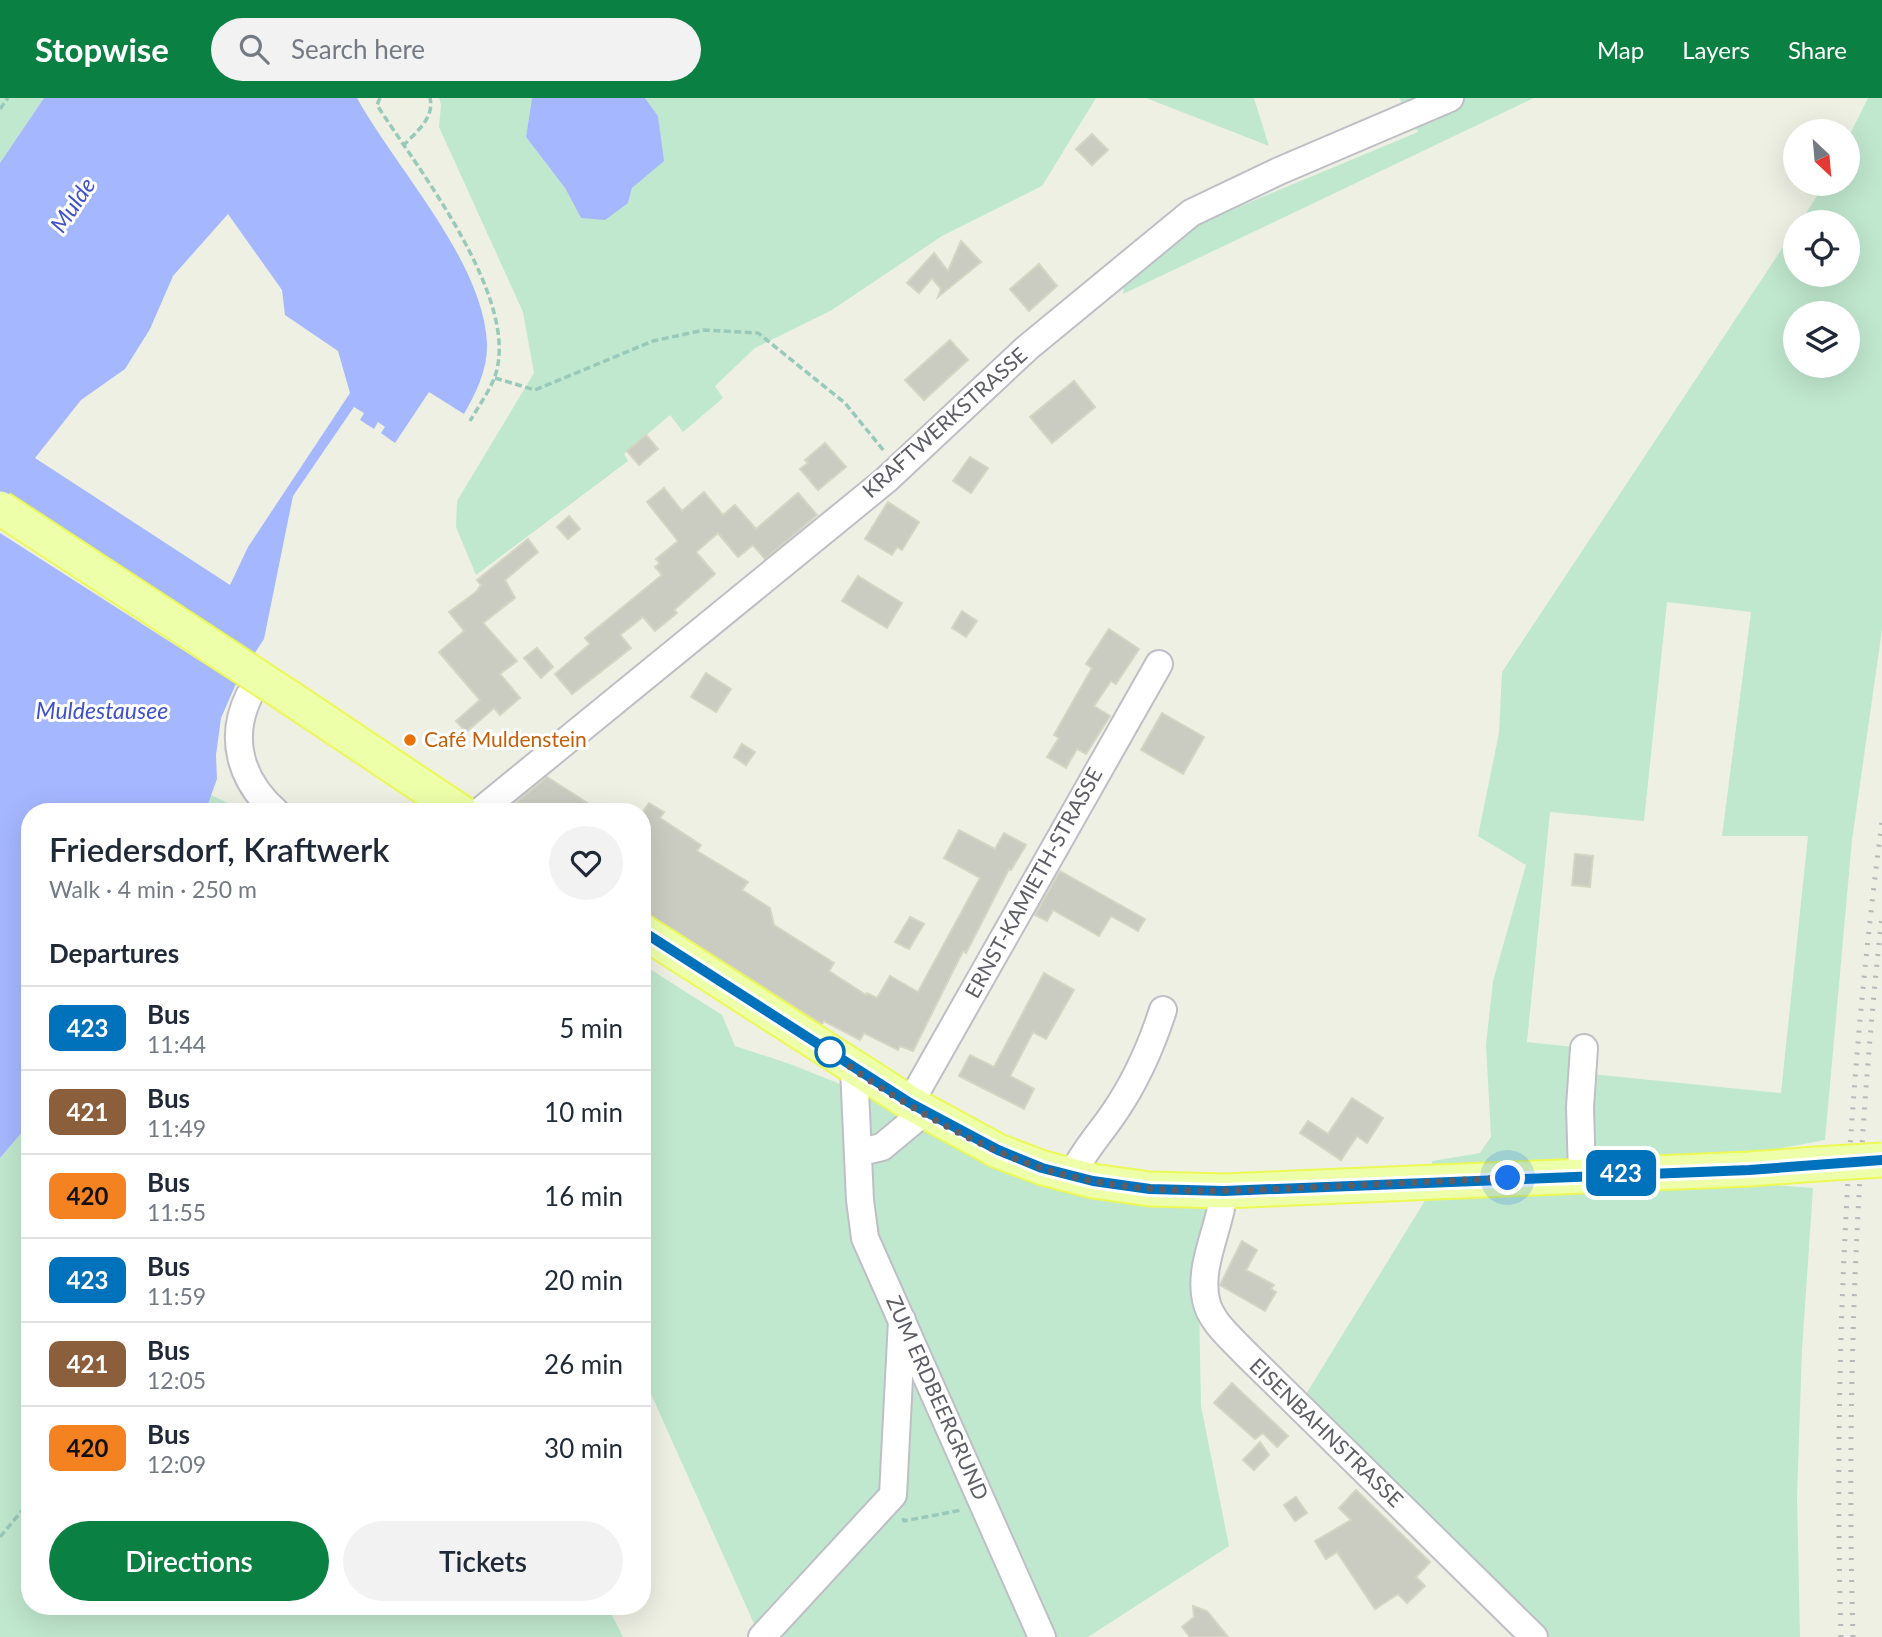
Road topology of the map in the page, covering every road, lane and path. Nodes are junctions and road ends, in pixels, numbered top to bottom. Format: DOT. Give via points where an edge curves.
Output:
graph roads {
  1 [pos="8,98"];
  2 [pos="378,98"];
  3 [pos="430,98"];
  4 [pos="1450,98"];
  5 [pos="0,109"];
  6 [pos="403,146"];
  7 [pos="495,378"];
  8 [pos="470,421"];
  9 [pos="898,468"];
  10 [pos="0,508"];
  11 [pos="1160,664"];
  12 [pos="249,696"];
  13 [pos="266,803"];
  14 [pos="448,803"];
  15 [pos="490,803"];
  16 [pos="651,937"];
  17 [pos="1163,1010"];
  18 [pos="1584,1048"];
  19 [pos="854,1068"];
  20 [pos="917,1108"];
  21 [pos="860,1152"];
  22 [pos="1882,1160"];
  23 [pos="1582,1174"];
  24 [pos="1071,1177"];
  25 [pos="1224,1191"];
  26 [pos="902,1315"];
  27 [pos="893,1494"];
  28 [pos="984,1506"];
  29 [pos="21,1512"];
  30 [pos="0,1536"];
  31 [pos="762,1637"];
  32 [pos="1042,1637"];
  33 [pos="1534,1637"];
  1 -- 5 [label="path"];
  2 -- 6 [label="path" via="377,105"];
  3 -- 6 [label="path" via="432,106 424,124"];
  4 -- 9 [label="street, KRAFTWERKSTRASSE" via="1191,213 1027,348"];
  6 -- 7 [label="path" via="468,247 489,290 499,338"];
  7 -- 8 [label="path"];
  7 -- 9 [label="path" via="535,390 653,341 704,330 758,333 845,403"];
  9 -- 15 [label="street, KRAFTWERKSTRASSE"];
  10 -- 14 [label="main road, bridge"];
  11 -- 20 [label="street, ERNST-KAMIETH-STRASSE"];
  12 -- 13 [label="street" via="240,714 240,758 247,778"];
  16 -- 19 [label="main road"];
  17 -- 24 [label="street" via="1134,1080"];
  18 -- 23 [label="street"];
  19 -- 20 [label="main road"];
  19 -- 21 [label="street, ZUM ERDBEERGRUND"];
  20 -- 21 [label="street" via="882,1147"];
  20 -- 24 [label="main road" via="998,1150"];
  21 -- 26 [label="street, ZUM ERDBEERGRUND" via="865,1238"];
  22 -- 23 [label="main road, bridge" via="1749,1170"];
  23 -- 25 [label="main road"];
  24 -- 25 [label="main road" via="1150,1189"];
  25 -- 33 [label="street, EISENBAHNSTRASSE" via="1205,1285 1214,1318"];
  26 -- 27 [label="street"];
  26 -- 28 [label="street, ZUM ERDBEERGRUND"];
  27 -- 28 [label="path" via="904,1521"];
  27 -- 31 [label="street"];
  28 -- 32 [label="street, ZUM ERDBEERGRUND"];
  29 -- 30 [label="path"];
}
